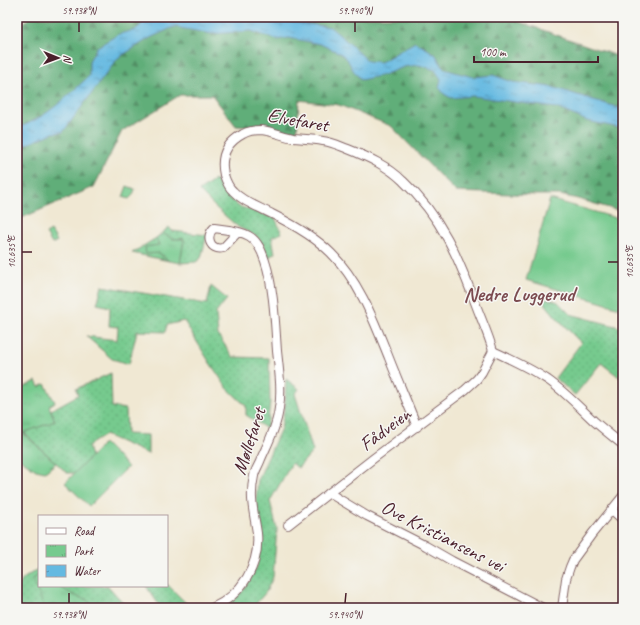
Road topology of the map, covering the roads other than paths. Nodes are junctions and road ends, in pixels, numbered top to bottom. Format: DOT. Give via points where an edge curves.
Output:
graph roads {
  1 [pos="238,232"];
  2 [pos="493,351"];
  3 [pos="417,427"];
  4 [pos="623,444"];
  5 [pos="329,493"];
  6 [pos="623,496"];
  7 [pos="612,510"];
  8 [pos="623,520"];
  9 [pos="288,525"];
  10 [pos="212,608"];
  11 [pos="543,608"];
  12 [pos="562,608"];
  1 -- 10 [label="street, Møllefaret" via="250,236 260,248 266,262 275,320 280,382 279,408 275,429 254,474 251,492 257,532 253,566 235,594"];
  2 -- 3 [label="street, Fådveien" via="477,379"];
  2 -- 3 [label="street, Elvefaret" via="447,235 426,204 402,179 368,158 324,141 299,139 259,130 246,132 233,141 225,151 223,162 224,174 231,190 320,243 338,261 367,305"];
  2 -- 4 [label="street" via="548,380"];
  3 -- 5 [label="street, Fådveien"];
  5 -- 9 [label="street, Fådveien"];
  5 -- 11 [label="street, Ove Kristiansens vei"];
  6 -- 7 [label="street"];
  7 -- 8 [label="street"];
  7 -- 12 [label="street" via="573,560 566,579"];
}
